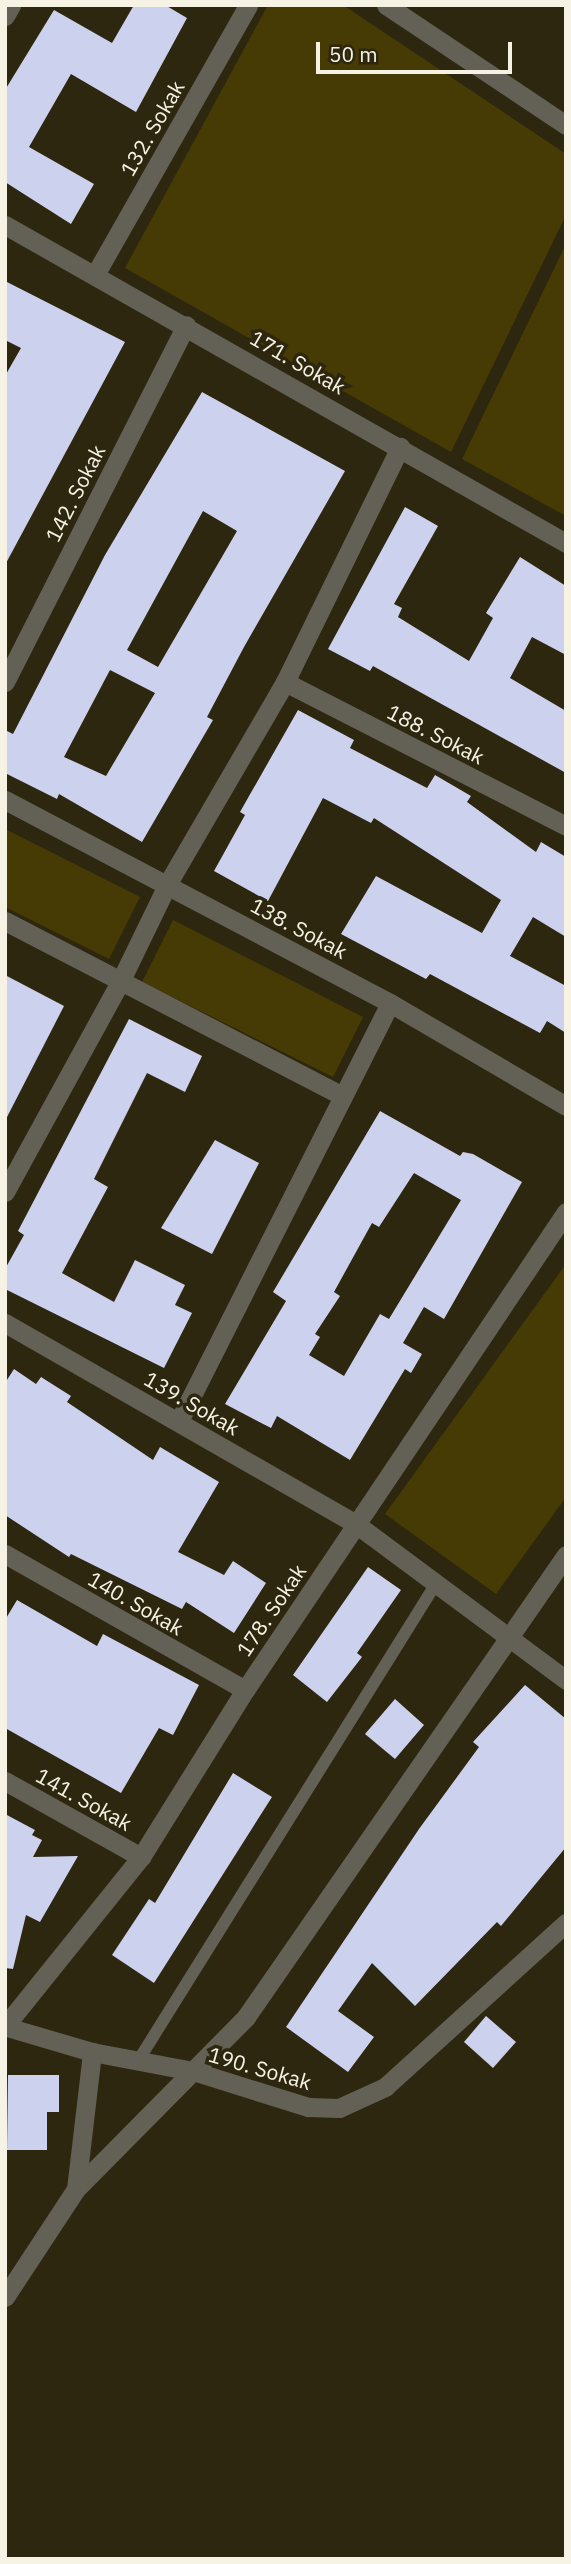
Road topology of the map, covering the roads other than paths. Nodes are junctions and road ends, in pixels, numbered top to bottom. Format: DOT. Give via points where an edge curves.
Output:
graph roads {
  1 [pos="11,5"];
  2 [pos="248,5"];
  3 [pos="386,5"];
  4 [pos="5,16"];
  5 [pos="566,125"];
  6 [pos="5,225"];
  7 [pos="96,273"];
  8 [pos="186,325"];
  9 [pos="400,447"];
  10 [pos="566,542"];
  11 [pos="5,682"];
  12 [pos="285,682"];
  13 [pos="5,800"];
  14 [pos="566,826"];
  15 [pos="168,883"];
  16 [pos="5,921"];
  17 [pos="120,982"];
  18 [pos="390,1003"];
  19 [pos="342,1096"];
  20 [pos="566,1106"];
  21 [pos="5,1192"];
  22 [pos="566,1212"];
  23 [pos="5,1323"];
  24 [pos="179,1422"];
  25 [pos="356,1524"];
  26 [pos="5,1554"];
  27 [pos="566,1555"];
  28 [pos="437,1582"];
  29 [pos="510,1636"];
  30 [pos="566,1680"];
  31 [pos="245,1690"];
  32 [pos="5,1781"];
  33 [pos="141,1857"];
  34 [pos="566,1923"];
  35 [pos="6,2027"];
  36 [pos="92,2052"];
  37 [pos="138,2061"];
  38 [pos="193,2071"];
  39 [pos="76,2189"];
  40 [pos="5,2297"];
  1 -- 4 [label="street"];
  2 -- 7 [label="street, 132. Sokak"];
  3 -- 5 [label="street"];
  6 -- 7 [label="street, 171. Sokak"];
  7 -- 8 [label="street, 171. Sokak"];
  8 -- 9 [label="street, 171. Sokak"];
  8 -- 11 [label="street, 142. Sokak"];
  9 -- 10 [label="street, 171. Sokak"];
  9 -- 12 [label="street"];
  12 -- 14 [label="street, 188. Sokak"];
  12 -- 15 [label="street"];
  13 -- 15 [label="street, 138. Sokak"];
  15 -- 17 [label="street"];
  15 -- 18 [label="street, 138. Sokak"];
  16 -- 17 [label="street"];
  17 -- 19 [label="street"];
  17 -- 21 [label="street"];
  18 -- 19 [label="street"];
  18 -- 20 [label="street, 138. Sokak"];
  19 -- 24 [label="street"];
  22 -- 25 [label="street, 178. Sokak"];
  23 -- 24 [label="street, 139. Sokak"];
  24 -- 25 [label="street, 139. Sokak"];
  25 -- 28 [label="street, 139. Sokak"];
  25 -- 31 [label="street, 178. Sokak"];
  26 -- 31 [label="street, 140. Sokak"];
  27 -- 29 [label="street"];
  28 -- 29 [label="street, 139. Sokak"];
  28 -- 37 [label="lane"];
  29 -- 30 [label="street, 139. Sokak"];
  29 -- 38 [label="street" via="246,2017"];
  31 -- 33 [label="street, 178. Sokak"];
  32 -- 33 [label="street, 141. Sokak"];
  33 -- 35 [label="street, 178. Sokak"];
  34 -- 38 [label="street, 190. Sokak" via="385,2087 357,2103 308,2107"];
  35 -- 36 [label="street, 190. Sokak"];
  36 -- 37 [label="street, 190. Sokak"];
  36 -- 39 [label="street"];
  37 -- 38 [label="street, 190. Sokak"];
  38 -- 39 [label="street"];
  39 -- 40 [label="street"];
}
